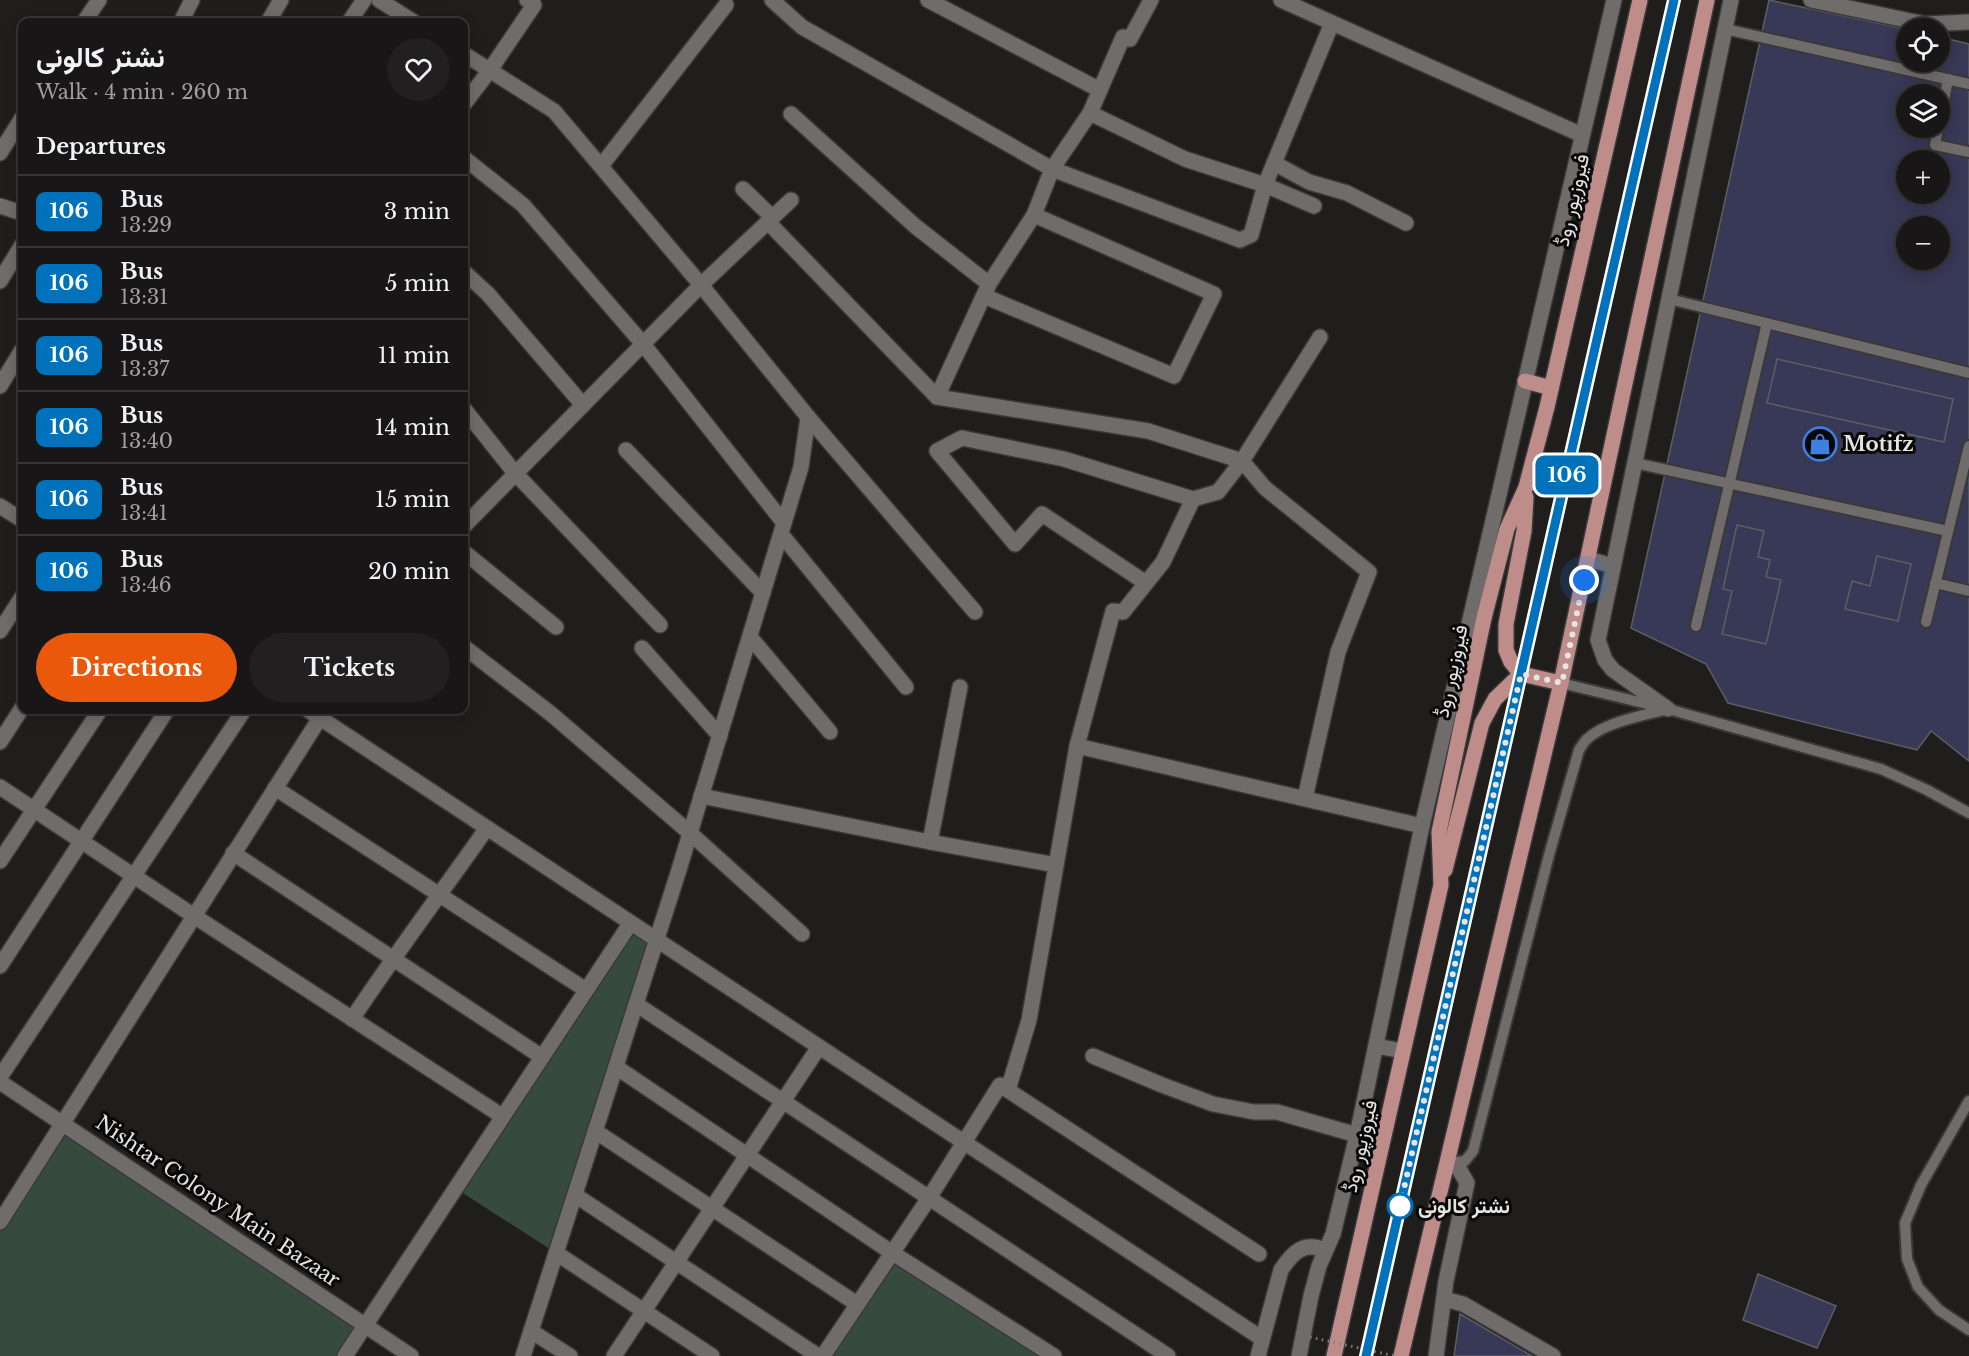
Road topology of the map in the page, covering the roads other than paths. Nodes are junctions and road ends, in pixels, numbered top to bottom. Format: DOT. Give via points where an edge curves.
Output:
graph roads {
  1 [pos="99,0"];
  2 [pos="192,0"];
  3 [pos="281,0"];
  4 [pos="364,0"];
  5 [pos="379,0"];
  6 [pos="772,0"];
  7 [pos="928,0"];
  8 [pos="1281,0"];
  9 [pos="1614,0"];
  10 [pos="1640,0"];
  11 [pos="1674,0"];
  12 [pos="1707,0"];
  13 [pos="1731,0"];
  14 [pos="1811,0"];
  15 [pos="1148,1"];
  16 [pos="532,2"];
  17 [pos="726,5"];
  18 [pos="87,18"];
  19 [pos="183,18"];
  20 [pos="270,18"];
  21 [pos="352,18"];
  22 [pos="408,18"];
  23 [pos="1969,22"];
  24 [pos="1332,23"];
  25 [pos="1725,29"];
  26 [pos="468,56"];
  27 [pos="490,70"];
  28 [pos="1947,80"];
  29 [pos="1946,84"];
  30 [pos="1969,84"];
  31 [pos="1100,90"];
  32 [pos="468,99"];
  33 [pos="1090,113"];
  34 [pos="791,114"];
  35 [pos="18,124"];
  36 [pos="1582,135"];
  37 [pos="1936,138"];
  38 [pos="0,153"];
  39 [pos="1969,153"];
  40 [pos="468,161"];
  41 [pos="1274,163"];
  42 [pos="601,166"];
  43 [pos="1052,169"];
  44 [pos="1265,185"];
  45 [pos="743,189"];
  46 [pos="791,200"];
  47 [pos="0,206"];
  48 [pos="1314,206"];
  49 [pos="18,212"];
  50 [pos="1034,215"];
  51 [pos="770,219"];
  52 [pos="1406,224"];
  53 [pos="18,252"];
  54 [pos="468,276"];
  55 [pos="0,281"];
  56 [pos="701,285"];
  57 [pos="987,290"];
  58 [pos="1670,299"];
  59 [pos="1767,323"];
  60 [pos="1320,337"];
  61 [pos="643,344"];
  62 [pos="18,357"];
  63 [pos="1969,373"];
  64 [pos="1525,381"];
  65 [pos="0,386"];
  66 [pos="1551,388"];
  67 [pos="938,397"];
  68 [pos="583,405"];
  69 [pos="468,414"];
  70 [pos="808,417"];
  71 [pos="1969,446"];
  72 [pos="626,450"];
  73 [pos="1242,461"];
  74 [pos="1635,463"];
  75 [pos="515,473"];
  76 [pos="1728,483"];
  77 [pos="1526,487"];
  78 [pos="1193,499"];
  79 [pos="0,506"];
  80 [pos="18,517"];
  81 [pos="468,522"];
  82 [pos="783,529"];
  83 [pos="1948,531"];
  84 [pos="468,555"];
  85 [pos="1588,559"];
  86 [pos="1613,566"];
  87 [pos="1935,583"];
  88 [pos="1146,584"];
  89 [pos="1969,591"];
  90 [pos="763,593"];
  91 [pos="18,603"];
  92 [pos="975,612"];
  93 [pos="1926,622"];
  94 [pos="660,625"];
  95 [pos="1696,626"];
  96 [pos="556,627"];
  97 [pos="0,631"];
  98 [pos="750,637"];
  99 [pos="642,648"];
  100 [pos="468,650"];
  101 [pos="1521,674"];
  102 [pos="1562,683"];
  103 [pos="906,687"];
  104 [pos="960,687"];
  105 [pos="1668,709"];
  106 [pos="18,714"];
  107 [pos="97,714"];
  108 [pos="164,714"];
  109 [pos="241,714"];
  110 [pos="317,714"];
  111 [pos="321,714"];
  112 [pos="830,732"];
  113 [pos="720,736"];
  114 [pos="0,742"];
  115 [pos="1077,746"];
  116 [pos="0,787"];
  117 [pos="275,788"];
  118 [pos="701,796"];
  119 [pos="1305,798"];
  120 [pos="34,809"];
  121 [pos="1969,813"];
  122 [pos="1422,826"];
  123 [pos="487,828"];
  124 [pos="690,833"];
  125 [pos="82,842"];
  126 [pos="930,842"];
  127 [pos="233,853"];
  128 [pos="0,861"];
  129 [pos="1056,865"];
  130 [pos="135,876"];
  131 [pos="1441,885"];
  132 [pos="440,895"];
  133 [pos="194,916"];
  134 [pos="630,924"];
  135 [pos="802,934"];
  136 [pos="656,940"];
  137 [pos="392,958"];
  138 [pos="0,966"];
  139 [pos="586,990"];
  140 [pos="636,1004"];
  141 [pos="352,1019"];
  142 [pos="1376,1046"];
  143 [pos="819,1047"];
  144 [pos="1403,1051"];
  145 [pos="1093,1056"];
  146 [pos="542,1057"];
  147 [pos="616,1067"];
  148 [pos="0,1077"];
  149 [pos="0,1082"];
  150 [pos="1008,1090"];
  151 [pos="783,1101"];
  152 [pos="1969,1101"];
  153 [pos="502,1116"];
  154 [pos="1964,1121"];
  155 [pos="63,1123"];
  156 [pos="595,1131"];
  157 [pos="1357,1135"];
  158 [pos="965,1142"];
  159 [pos="748,1155"];
  160 [pos="1448,1163"];
  161 [pos="575,1195"];
  162 [pos="929,1198"];
  163 [pos="711,1208"];
  164 [pos="0,1221"];
  165 [pos="1325,1250"];
  166 [pos="891,1252"];
  167 [pos="556,1253"];
  168 [pos="1259,1254"];
  169 [pos="676,1262"];
  170 [pos="1444,1299"];
  171 [pos="857,1304"];
  172 [pos="643,1311"];
  173 [pos="364,1325"];
  174 [pos="1969,1330"];
  175 [pos="531,1331"];
  176 [pos="1261,1338"];
  177 [pos="345,1356"];
  178 [pos="411,1356"];
  179 [pos="523,1356"];
  180 [pos="570,1356"];
  181 [pos="614,1356"];
  182 [pos="712,1356"];
  183 [pos="818,1356"];
  184 [pos="824,1356"];
  185 [pos="1054,1356"];
  186 [pos="1168,1356"];
  187 [pos="1258,1356"];
  188 [pos="1299,1356"];
  189 [pos="1334,1356"];
  190 [pos="1366,1356"];
  191 [pos="1401,1356"];
  192 [pos="1437,1356"];
  193 [pos="1553,1356"];
  1 -- 18 [label="street"];
  2 -- 19 [label="street"];
  3 -- 20 [label="street"];
  4 -- 21 [label="street"];
  5 -- 22 [label="street"];
  6 -- 43 [label="street" via="802,27"];
  7 -- 31 [label="street"];
  8 -- 24 [label="street"];
  9 -- 36 [label="street"];
  10 -- 66 [label="main road, فیروزپور روڈ"];
  11 -- 101 [label="lane"];
  12 -- 85 [label="main road"];
  13 -- 25 [label="street"];
  14 -- 23 [label="street" via="1925,24"];
  15 -- 31 [label="street" via="1130,39 1123,37"];
  16 -- 27 [label="street"];
  17 -- 42 [label="street"];
  24 -- 36 [label="street"];
  24 -- 41 [label="street"];
  25 -- 28 [label="lane"];
  25 -- 58 [label="street"];
  26 -- 27 [label="street"];
  27 -- 32 [label="street"];
  27 -- 42 [label="street" via="554,111"];
  28 -- 29 [label="lane"];
  28 -- 30 [label="lane"];
  31 -- 33 [label="street"];
  33 -- 43 [label="street"];
  33 -- 44 [label="street" via="1185,159"];
  34 -- 57 [label="street"];
  35 -- 38 [label="street"];
  36 -- 64 [label="street"];
  37 -- 39 [label="lane" via="1935,145"];
  40 -- 61 [label="street" via="523,205"];
  41 -- 44 [label="street"];
  41 -- 52 [label="street"];
  42 -- 56 [label="street"];
  43 -- 44 [label="street" via="1240,240 1251,235"];
  43 -- 50 [label="street"];
  44 -- 48 [label="street"];
  45 -- 51 [label="street"];
  46 -- 51 [label="street"];
  47 -- 49 [label="street"];
  50 -- 57 [label="street"];
  50 -- 57 [label="street" via="1214,294 1174,376"];
  51 -- 56 [label="street"];
  51 -- 67 [label="street"];
  53 -- 55 [label="street"];
  54 -- 68 [label="street"];
  56 -- 61 [label="street"];
  56 -- 70 [label="street"];
  57 -- 67 [label="street"];
  58 -- 59 [label="lane"];
  58 -- 74 [label="street"];
  59 -- 63 [label="lane"];
  59 -- 76 [label="lane"];
  60 -- 73 [label="street"];
  61 -- 68 [label="street"];
  61 -- 82 [label="street"];
  62 -- 65 [label="street"];
  64 -- 66 [label="main road"];
  64 -- 122 [label="street"];
  66 -- 77 [label="main road, فیروزپور روڈ"];
  67 -- 73 [label="street" via="1148,431"];
  68 -- 75 [label="street"];
  69 -- 75 [label="street"];
  70 -- 82 [label="street" via="801,467"];
  70 -- 92 [label="street"];
  71 -- 83 [label="lane"];
  72 -- 90 [label="street"];
  73 -- 78 [label="street" via="1218,492"];
  73 -- 119 [label="street" via="1264,488 1369,572 1338,652"];
  74 -- 76 [label="lane"];
  74 -- 86 [label="street"];
  75 -- 81 [label="street"];
  75 -- 94 [label="street"];
  76 -- 83 [label="lane"];
  76 -- 95 [label="lane"];
  77 -- 101 [label="main road" via="1524,531 1504,639 1511,662"];
  77 -- 131 [label="main road, فیروزپور روڈ" via="1508,529 1484,618 1439,832"];
  78 -- 88 [label="street" via="1163,562"];
  78 -- 88 [label="street" via="1064,459 962,438 937,452 1015,544 1042,514"];
  79 -- 80 [label="street"];
  82 -- 90 [label="street"];
  82 -- 103 [label="street"];
  83 -- 87 [label="lane"];
  84 -- 96 [label="street"];
  85 -- 86 [label="street"];
  85 -- 102 [label="main road"];
  86 -- 105 [label="street" via="1598,640 1605,660"];
  87 -- 89 [label="lane"];
  87 -- 93 [label="lane"];
  88 -- 115 [label="street" via="1123,612 1113,611"];
  90 -- 98 [label="street"];
  91 -- 97 [label="street"];
  98 -- 112 [label="street"];
  98 -- 113 [label="street"];
  99 -- 113 [label="street"];
  100 -- 124 [label="street" via="550,713"];
  101 -- 102 [label="main road"];
  101 -- 131 [label="main road" via="1495,699 1482,723"];
  101 -- 190 [label="lane"];
  102 -- 105 [label="lane"];
  102 -- 160 [label="main road"];
  104 -- 126 [label="street"];
  105 -- 121 [label="lane" via="1881,770"];
  105 -- 160 [label="lane" via="1598,732 1579,750 1473,1151 1465,1161"];
  106 -- 114 [label="street"];
  107 -- 120 [label="street"];
  108 -- 125 [label="street"];
  109 -- 130 [label="street"];
  110 -- 117 [label="street"];
  111 -- 123 [label="street"];
  113 -- 118 [label="street"];
  115 -- 119 [label="street"];
  115 -- 129 [label="street"];
  116 -- 120 [label="street"];
  117 -- 127 [label="street"];
  117 -- 132 [label="street"];
  118 -- 124 [label="street"];
  118 -- 126 [label="street"];
  119 -- 122 [label="street"];
  120 -- 125 [label="street"];
  120 -- 128 [label="street"];
  122 -- 142 [label="street"];
  123 -- 132 [label="street"];
  123 -- 134 [label="street"];
  124 -- 135 [label="street"];
  124 -- 136 [label="street"];
  125 -- 130 [label="street"];
  125 -- 138 [label="street"];
  126 -- 129 [label="street"];
  127 -- 133 [label="street"];
  127 -- 137 [label="street"];
  129 -- 150 [label="street" via="1029,1020"];
  130 -- 133 [label="street"];
  130 -- 148 [label="street"];
  131 -- 144 [label="main road, فیروزپور روڈ"];
  132 -- 137 [label="street"];
  132 -- 139 [label="street"];
  133 -- 141 [label="street"];
  133 -- 155 [label="street"];
  134 -- 136 [label="street"];
  134 -- 139 [label="street"];
  136 -- 140 [label="street"];
  136 -- 143 [label="street"];
  137 -- 141 [label="street"];
  137 -- 146 [label="street"];
  139 -- 146 [label="street"];
  140 -- 147 [label="street"];
  140 -- 151 [label="street"];
  141 -- 153 [label="street"];
  142 -- 144 [label="street"];
  142 -- 157 [label="street"];
  143 -- 151 [label="street"];
  143 -- 158 [label="street"];
  144 -- 189 [label="main road, فیروزپور روڈ"];
  145 -- 157 [label="street" via="1213,1104 1277,1112"];
  146 -- 153 [label="street"];
  147 -- 156 [label="street"];
  147 -- 159 [label="street"];
  149 -- 155 [label="street, Nishtar Colony Main Bazaar"];
  150 -- 158 [label="street" via="1000,1085"];
  150 -- 168 [label="street"];
  151 -- 159 [label="street"];
  151 -- 162 [label="street"];
  152 -- 154 [label="lane"];
  153 -- 173 [label="street"];
  154 -- 174 [label="lane" via="1921,1185 1905,1223 1906,1259 1918,1287 1939,1310"];
  155 -- 164 [label="street"];
  155 -- 173 [label="street, Nishtar Colony Main Bazaar"];
  156 -- 161 [label="street"];
  156 -- 163 [label="street"];
  157 -- 165 [label="street" via="1333,1234"];
  158 -- 162 [label="street"];
  158 -- 176 [label="street"];
  159 -- 163 [label="street"];
  159 -- 166 [label="street"];
  160 -- 170 [label="street" via="1459,1169 1467,1182"];
  160 -- 191 [label="main road"];
  161 -- 167 [label="street"];
  161 -- 169 [label="street"];
  162 -- 166 [label="street"];
  162 -- 186 [label="street"];
  163 -- 169 [label="street"];
  163 -- 171 [label="street"];
  165 -- 176 [label="street" via="1314,1246 1289,1258 1281,1270"];
  165 -- 188 [label="street"];
  166 -- 171 [label="street"];
  166 -- 185 [label="street"];
  167 -- 172 [label="street"];
  167 -- 175 [label="street"];
  169 -- 172 [label="street"];
  169 -- 183 [label="street"];
  170 -- 192 [label="street"];
  170 -- 193 [label="street" via="1463,1304"];
  171 -- 184 [label="street"];
  172 -- 181 [label="street"];
  172 -- 182 [label="street"];
  173 -- 177 [label="street"];
  173 -- 178 [label="street, Nishtar Colony Main Bazaar"];
  175 -- 179 [label="street"];
  175 -- 180 [label="street"];
  176 -- 187 [label="street"];
}
